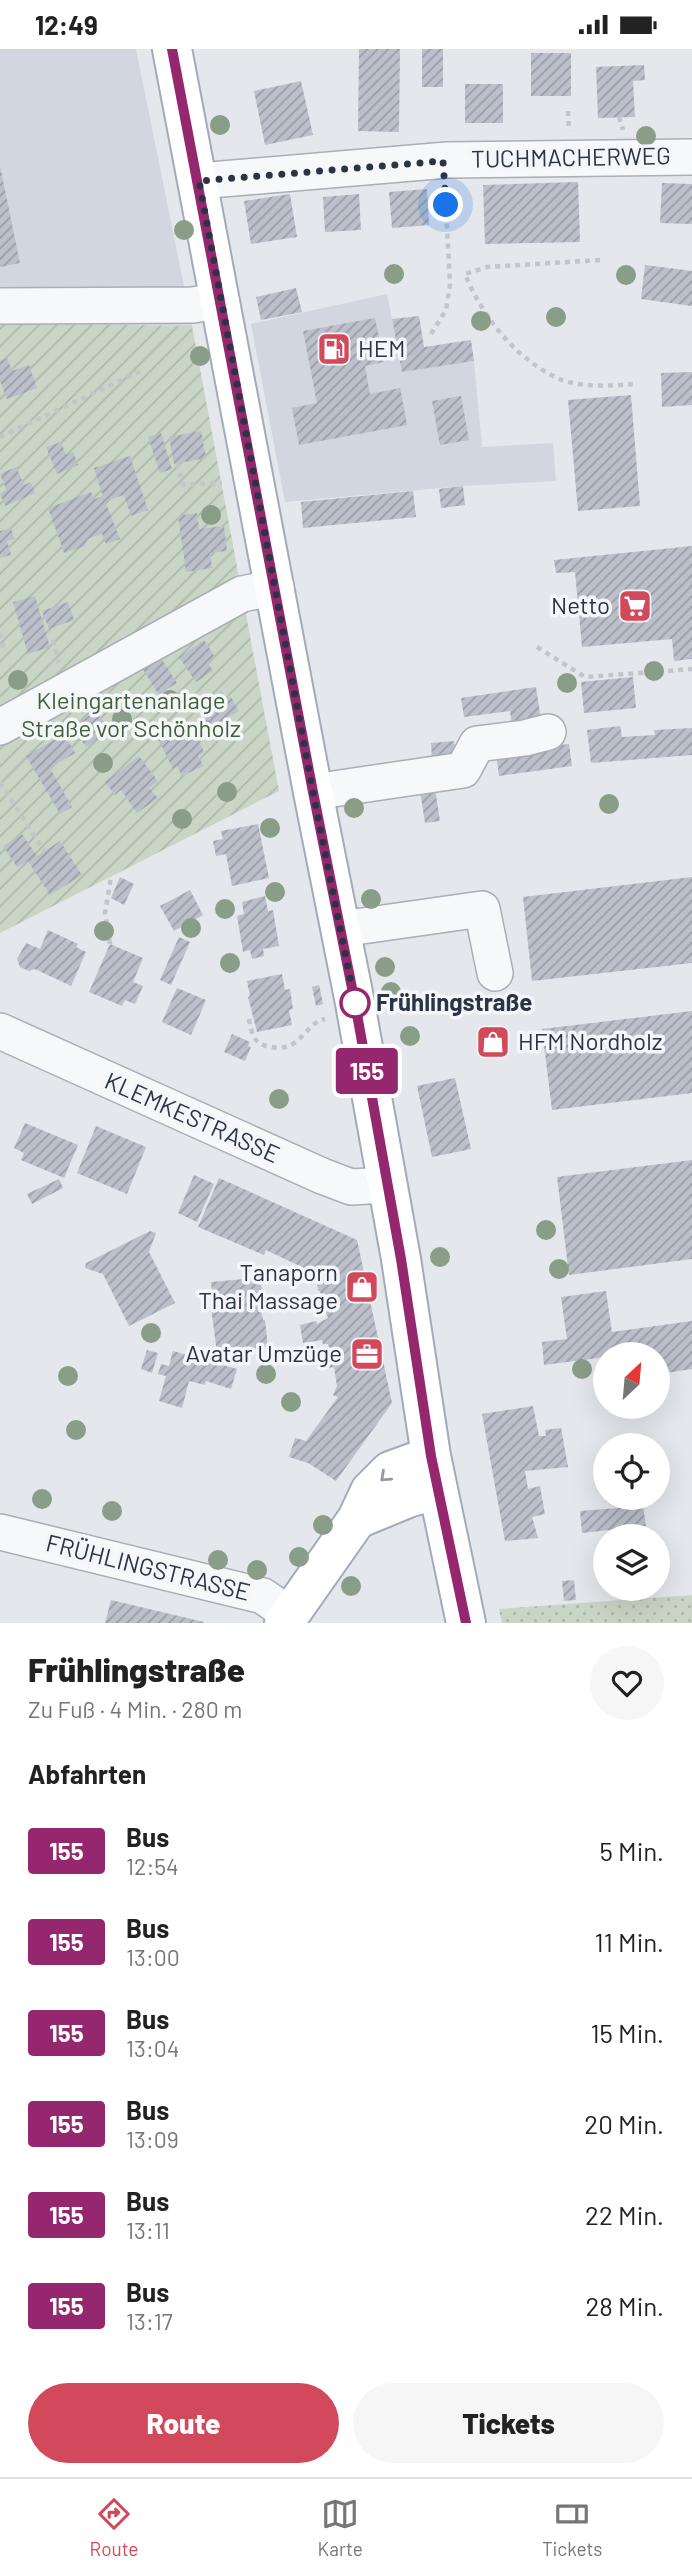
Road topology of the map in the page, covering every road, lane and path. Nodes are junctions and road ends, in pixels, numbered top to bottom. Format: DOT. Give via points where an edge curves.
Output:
graph roads {
  1 [pos="172,49"];
  2 [pos="692,157"];
  3 [pos="443,161"];
  4 [pos="199,181"];
  5 [pos="600,260"];
  6 [pos="221,300"];
  7 [pos="0,306"];
  8 [pos="431,334"];
  9 [pos="145,369"];
  10 [pos="633,384"];
  11 [pos="0,437"];
  12 [pos="177,463"];
  13 [pos="226,483"];
  14 [pos="276,587"];
  15 [pos="0,633"];
  16 [pos="537,647"];
  17 [pos="0,649"];
  18 [pos="692,669"];
  19 [pos="0,727"];
  20 [pos="548,732"];
  21 [pos="0,782"];
  22 [pos="313,792"];
  23 [pos="44,851"];
  24 [pos="111,877"];
  25 [pos="338,918"];
  26 [pos="110,944"];
  27 [pos="495,973"];
  28 [pos="329,1018"];
  29 [pos="249,1019"];
  30 [pos="0,1031"];
  31 [pos="387,1185"];
  32 [pos="434,1473"];
  33 [pos="0,1532"];
  34 [pos="287,1619"];
  35 [pos="466,1623"];
  1 -- 4 [label="main road"];
  2 -- 3 [label="street, TUCHMACHERWEG"];
  3 -- 4 [label="street, TUCHMACHERWEG"];
  3 -- 8 [label="path" via="450,284 446,310"];
  4 -- 6 [label="main road"];
  5 -- 10 [label="path" via="486,267 465,274 475,298 503,334 536,365 559,379"];
  6 -- 7 [label="street" via="193,305"];
  6 -- 14 [label="main road"];
  9 -- 11 [label="path"];
  12 -- 13 [label="path" via="183,485"];
  14 -- 19 [label="street" via="242,594"];
  14 -- 22 [label="main road"];
  15 -- 17 [label="path"];
  16 -- 18 [label="path" via="585,677"];
  20 -- 22 [label="street" via="477,744 463,770"];
  21 -- 23 [label="path"];
  22 -- 25 [label="main road"];
  24 -- 26 [label="path" via="105,913"];
  25 -- 27 [label="street" via="482,909"];
  25 -- 31 [label="main road"];
  28 -- 29 [label="path" via="317,1020 307,1034 279,1049 253,1038"];
  30 -- 31 [label="street, KLEMKESTRASSE" via="322,1176 351,1187"];
  31 -- 32 [label="main road"];
  32 -- 34 [label="main road" via="390,1471 370,1491 357,1519"];
  32 -- 35 [label="main road"];
  33 -- 34 [label="street, FRÜHLINGSTRASSE" via="263,1596"];
}
